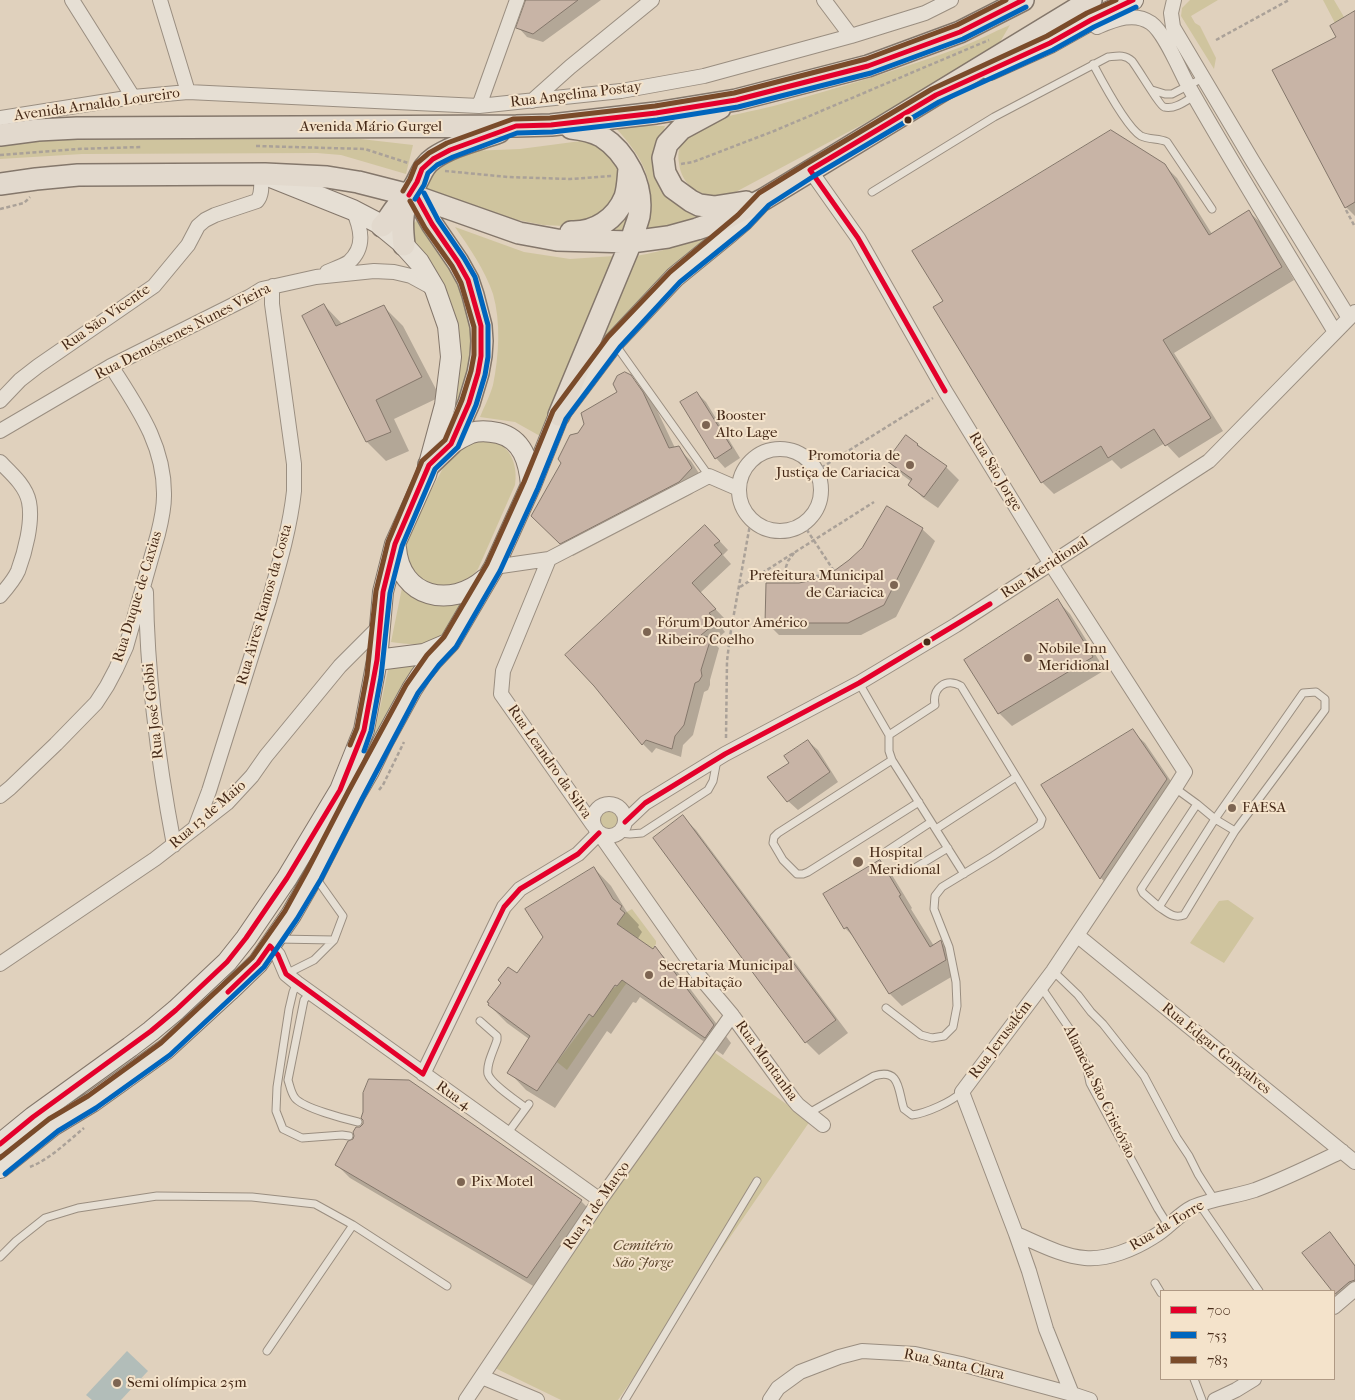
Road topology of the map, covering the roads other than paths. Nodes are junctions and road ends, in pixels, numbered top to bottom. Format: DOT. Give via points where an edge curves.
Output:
graph roads {
  1 [pos="72,0"];
  2 [pos="160,0"];
  3 [pos="517,0"];
  4 [pos="652,0"];
  5 [pos="824,0"];
  6 [pos="951,0"];
  7 [pos="1023,0"];
  8 [pos="1091,0"];
  9 [pos="1133,0"];
  10 [pos="1174,0"];
  11 [pos="851,36"];
  12 [pos="1035,50"];
  13 [pos="1094,64"];
  14 [pos="1203,78"];
  15 [pos="1152,90"];
  16 [pos="1191,91"];
  17 [pos="188,92"];
  18 [pos="936,95"];
  19 [pos="133,97"];
  20 [pos="736,100"];
  21 [pos="532,101"];
  22 [pos="478,106"];
  23 [pos="0,118"];
  24 [pos="551,125"];
  25 [pos="516,126"];
  26 [pos="0,135"];
  27 [pos="630,166"];
  28 [pos="810,170"];
  29 [pos="263,174"];
  30 [pos="0,184"];
  31 [pos="872,192"];
  32 [pos="413,196"];
  33 [pos="764,199"];
  34 [pos="1212,209"];
  35 [pos="353,210"];
  36 [pos="491,224"];
  37 [pos="382,226"];
  38 [pos="631,242"];
  39 [pos="404,245"];
  40 [pos="359,247"];
  41 [pos="316,277"];
  42 [pos="273,286"];
  43 [pos="435,289"];
  44 [pos="1352,315"];
  45 [pos="1335,332"];
  46 [pos="614,342"];
  47 [pos="111,366"];
  48 [pos="0,401"];
  49 [pos="559,415"];
  50 [pos="0,431"];
  51 [pos="450,444"];
  52 [pos="0,462"];
  53 [pos="429,465"];
  54 [pos="709,476"];
  55 [pos="531,485"];
  56 [pos="739,489"];
  57 [pos="395,544"];
  58 [pos="549,559"];
  59 [pos="1051,564"];
  60 [pos="494,567"];
  61 [pos="146,576"];
  62 [pos="0,596"];
  63 [pos="380,626"];
  64 [pos="450,642"];
  65 [pos="376,660"];
  66 [pos="858,683"];
  67 [pos="889,735"];
  68 [pos="721,757"];
  69 [pos="892,760"];
  70 [pos="1185,772"];
  71 [pos="1016,777"];
  72 [pos="1176,788"];
  73 [pos="0,796"];
  74 [pos="576,802"];
  75 [pos="919,802"];
  76 [pos="645,803"];
  77 [pos="608,804"];
  78 [pos="1197,804"];
  79 [pos="1215,819"];
  80 [pos="931,822"];
  81 [pos="622,827"];
  82 [pos="195,828"];
  83 [pos="596,829"];
  84 [pos="936,829"];
  85 [pos="1235,831"];
  86 [pos="174,845"];
  87 [pos="948,848"];
  88 [pos="886,851"];
  89 [pos="914,868"];
  90 [pos="964,874"];
  91 [pos="314,875"];
  92 [pos="287,878"];
  93 [pos="1159,907"];
  94 [pos="1078,936"];
  95 [pos="334,940"];
  96 [pos="272,942"];
  97 [pos="0,964"];
  98 [pos="1054,972"];
  99 [pos="286,974"];
  100 [pos="297,983"];
  101 [pos="1041,987"];
  102 [pos="310,993"];
  103 [pos="886,1008"];
  104 [pos="732,1015"];
  105 [pos="480,1021"];
  106 [pos="423,1074"];
  107 [pos="962,1092"];
  108 [pos="809,1113"];
  109 [pos="358,1122"];
  110 [pos="822,1125"];
  111 [pos="507,1134"];
  112 [pos="349,1136"];
  113 [pos="0,1144"];
  114 [pos="1342,1151"];
  115 [pos="1355,1162"];
  116 [pos="0,1168"];
  117 [pos="757,1181"];
  118 [pos="1214,1199"];
  119 [pos="600,1200"];
  120 [pos="1200,1205"];
  121 [pos="353,1225"];
  122 [pos="1168,1225"];
  123 [pos="1016,1234"];
  124 [pos="0,1257"];
  125 [pos="1155,1283"];
  126 [pos="447,1286"];
  127 [pos="1355,1289"];
  128 [pos="1258,1290"];
  129 [pos="1160,1291"];
  130 [pos="1335,1305"];
  131 [pos="266,1351"];
  132 [pos="482,1377"];
  133 [pos="1194,1380"];
  134 [pos="1252,1380"];
  135 [pos="1072,1394"];
  136 [pos="466,1400"];
  137 [pos="537,1400"];
  138 [pos="625,1400"];
  139 [pos="770,1400"];
  140 [pos="1090,1400"];
  141 [pos="1202,1400"];
  142 [pos="1215,1400"];
  1 -- 19 [label="street"];
  2 -- 17 [label="street, Avenida Arnaldo Loureiro"];
  3 -- 22 [label="street"];
  4 -- 21 [label="street"];
  5 -- 11 [label="street"];
  6 -- 11 [label="street, Rua Angelina Postay"];
  7 -- 20 [label="main road, Avenida Mário Gurgel" via="960,32 868,66"];
  8 -- 18 [label="main road"];
  9 -- 12 [label="main road"];
  10 -- 14 [label="street" via="1171,13 1173,27"];
  11 -- 21 [label="street, Rua Angelina Postay" via="704,76 621,91"];
  12 -- 16 [label="street" via="1118,19 1140,17 1151,22 1161,33"];
  12 -- 18 [label="main road"];
  13 -- 15 [label="lane" via="1108,57 1128,57"];
  13 -- 31 [label="lane" via="994,117"];
  13 -- 34 [label="lane" via="1131,126 1140,135 1168,142"];
  14 -- 16 [label="lane"];
  14 -- 44 [label="street"];
  15 -- 16 [label="lane" via="1165,94"];
  15 -- 16 [label="lane" via="1163,107 1183,102"];
  16 -- 45 [label="street"];
  17 -- 19 [label="street, Avenida Arnaldo Loureiro"];
  17 -- 22 [label="street, Rua Angelina Postay"];
  18 -- 28 [label="main road"];
  19 -- 23 [label="street, Avenida Arnaldo Loureiro"];
  20 -- 24 [label="main road, Avenida Mário Gurgel"];
  20 -- 33 [label="main road" via="681,129 667,144 663,158 664,173 673,188 700,205 724,206"];
  21 -- 22 [label="street, Rua Angelina Postay"];
  24 -- 25 [label="main road, Avenida Mário Gurgel"];
  24 -- 27 [label="main road" via="600,135"];
  25 -- 26 [label="main road, Avenida Mário Gurgel" via="77,128"];
  25 -- 32 [label="main road" via="433,159 422,170"];
  27 -- 36 [label="main road" via="625,197 619,208 608,222 593,229 575,232"];
  27 -- 38 [label="main road" via="640,198 639,216"];
  28 -- 33 [label="main road"];
  28 -- 59 [label="street, Rua São Jorge" via="858,238 945,391"];
  29 -- 30 [label="main road" via="78,175"];
  29 -- 32 [label="main road" via="327,177"];
  29 -- 35 [label="main road"];
  29 -- 48 [label="street, Rua São Vicente" via="262,192 257,202 205,220 154,286 38,366"];
  32 -- 36 [label="main road"];
  32 -- 37 [label="main road"];
  32 -- 39 [label="main road" via="403,209"];
  32 -- 51 [label="main road" via="468,280 481,326 478,374"];
  33 -- 38 [label="main road" via="697,229"];
  33 -- 46 [label="main road" via="743,221 675,278"];
  35 -- 37 [label="main road"];
  35 -- 40 [label="street" via="359,224"];
  36 -- 38 [label="main road" via="557,240"];
  37 -- 39 [label="main road"];
  37 -- 40 [label="street"];
  38 -- 49 [label="main road"];
  39 -- 43 [label="main road"];
  40 -- 41 [label="street" via="348,262"];
  41 -- 42 [label="street, Rua Demóstenes Nunes Vieira"];
  41 -- 43 [label="street, Rua Demóstenes Nunes Vieira" via="394,272 411,276"];
  42 -- 47 [label="street, Rua Demóstenes Nunes Vieira"];
  42 -- 82 [label="street, Rua Aires Ramos da Costa" via="272,304 294,464 294,489 269,600"];
  43 -- 53 [label="main road" via="448,326 451,357 445,404"];
  44 -- 45 [label="street, Rua Meridional"];
  45 -- 59 [label="street, Rua Meridional" via="1209,461"];
  46 -- 49 [label="main road"];
  46 -- 54 [label="lane"];
  47 -- 50 [label="street, Rua Demóstenes Nunes Vieira"];
  47 -- 61 [label="street, Rua Duque de Caxias" via="148,427 164,478 162,516"];
  49 -- 55 [label="main road"];
  51 -- 53 [label="main road"];
  51 -- 55 [label="main road" via="481,431 505,434 524,451"];
  52 -- 62 [label="street" via="24,490 29,501 30,522 18,571"];
  53 -- 57 [label="main road"];
  54 -- 56 [label="street"];
  54 -- 58 [label="street"];
  55 -- 60 [label="main road"];
  56 -- 56 [label="street" via="744,510 752,520 774,530 787,530 803,524 817,508 820,496 816,471 798,454 784,450 760,454 750,462 743,472"];
  57 -- 60 [label="main road" via="396,559 404,576 427,593 465,592 477,586"];
  57 -- 63 [label="main road" via="383,592"];
  58 -- 60 [label="street"];
  58 -- 74 [label="street, Rua Leandro da Silva" via="503,671 501,694"];
  59 -- 66 [label="street, Rua Meridional"];
  59 -- 70 [label="street, Rua São Jorge"];
  60 -- 64 [label="main road"];
  61 -- 73 [label="street, Rua Duque de Caxias" via="126,647 96,703"];
  61 -- 86 [label="street, Rua José Gobbi" via="155,730"];
  63 -- 65 [label="main road"];
  63 -- 82 [label="street, Rua 13 de Maio" via="340,666 240,789"];
  64 -- 65 [label="main road" via="424,654"];
  64 -- 91 [label="main road" via="412,689"];
  65 -- 92 [label="main road" via="364,730 340,790"];
  66 -- 67 [label="lane"];
  66 -- 68 [label="street, Rua Meridional"];
  67 -- 69 [label="lane" via="888,751"];
  67 -- 71 [label="lane" via="935,705 937,689 955,682 961,686"];
  68 -- 76 [label="street, Rua Meridional"];
  68 -- 81 [label="lane" via="708,790 642,833 630,834"];
  69 -- 75 [label="lane"];
  69 -- 75 [label="lane" via="778,832 773,842 783,860 797,874 808,872"];
  70 -- 72 [label="street, Rua Jerusalém"];
  71 -- 84 [label="lane"];
  71 -- 90 [label="lane" via="1042,820 1040,824"];
  72 -- 78 [label="lane"];
  72 -- 94 [label="street, Rua Jerusalém"];
  74 -- 77 [label="street" via="594,807"];
  74 -- 83 [label="street, Rua Leandro da Silva"];
  75 -- 80 [label="lane"];
  76 -- 77 [label="street"];
  76 -- 81 [label="street, Rua Meridional"];
  77 -- 81 [label="street" via="620,809 625,817"];
  77 -- 83 [label="street" via="594,812"];
  78 -- 79 [label="lane"];
  78 -- 93 [label="lane" via="1141,889"];
  79 -- 85 [label="lane"];
  79 -- 85 [label="lane" via="1303,693 1316,692 1325,699 1325,710"];
  79 -- 93 [label="lane"];
  80 -- 84 [label="lane"];
  80 -- 88 [label="lane"];
  81 -- 83 [label="street" via="608,836"];
  82 -- 86 [label="street, Rua 13 de Maio"];
  83 -- 104 [label="street, Rua Leandro da Silva" via="700,977"];
  83 -- 106 [label="street" via="578,854 520,889 504,907"];
  84 -- 87 [label="lane"];
  85 -- 93 [label="lane" via="1184,915 1172,916"];
  86 -- 97 [label="street, Rua 13 de Maio"];
  87 -- 89 [label="lane"];
  87 -- 90 [label="lane"];
  90 -- 103 [label="lane" via="942,887 935,896 934,909 949,947 956,982 957,1006 953,1027 944,1036 932,1038 921,1035"];
  91 -- 95 [label="lane" via="343,916"];
  91 -- 96 [label="main road"];
  92 -- 96 [label="main road" via="264,923 264,930"];
  92 -- 113 [label="main road" via="227,962 176,1010"];
  94 -- 98 [label="street, Rua Jerusalém"];
  94 -- 114 [label="street, Rua Edgar Gonçalves"];
  95 -- 96 [label="lane"];
  95 -- 99 [label="lane" via="314,960"];
  96 -- 99 [label="street, Rua 4"];
  96 -- 116 [label="main road" via="258,963 166,1049 54,1125"];
  98 -- 101 [label="street, Rua Jerusalém"];
  98 -- 118 [label="lane" via="1078,995 1144,1076"];
  99 -- 100 [label="street, Rua 4"];
  100 -- 102 [label="street, Rua 4"];
  100 -- 112 [label="lane" via="289,1009 276,1111 283,1129 302,1138"];
  101 -- 107 [label="street, Rua Jerusalém"];
  101 -- 122 [label="lane, Alameda São Cristóvão" via="1069,1028 1086,1064 1090,1083"];
  102 -- 106 [label="street, Rua 4"];
  102 -- 109 [label="lane" via="304,1000 295,1044 288,1080 291,1090 295,1099 307,1106"];
  104 -- 108 [label="street, Rua Montanha" via="793,1099"];
  104 -- 119 [label="street, Rua 31 de Março"];
  105 -- 111 [label="lane" via="497,1040 489,1065 491,1081 527,1106"];
  106 -- 111 [label="street, Rua 4"];
  107 -- 108 [label="lane" via="950,1101 912,1115 904,1109 896,1080 880,1074"];
  107 -- 123 [label="street, Rua Jerusalém"];
  108 -- 110 [label="street, Rua Montanha"];
  111 -- 119 [label="street, Rua 4"];
  114 -- 115 [label="street, Rua Edgar Gonçalves"];
  114 -- 118 [label="street, Rua da Torre" via="1275,1183"];
  117 -- 138 [label="lane"];
  118 -- 120 [label="street, Rua da Torre"];
  119 -- 132 [label="street, Rua 31 de Março"];
  120 -- 122 [label="street, Rua da Torre"];
  120 -- 128 [label="lane"];
  121 -- 124 [label="lane" via="315,1204 252,1197 157,1196 78,1208 45,1218"];
  121 -- 126 [label="lane"];
  121 -- 131 [label="lane"];
  122 -- 123 [label="street, Rua da Torre" via="1154,1237 1124,1251 1095,1258 1067,1254"];
  123 -- 135 [label="street, Rua Jerusalém" via="1046,1329"];
  125 -- 129 [label="lane"];
  127 -- 130 [label="street"];
  132 -- 136 [label="street, Rua 31 de Março"];
  132 -- 137 [label="street"];
  133 -- 141 [label="lane"];
  134 -- 142 [label="street"];
  135 -- 139 [label="street, Rua Santa Clara" via="936,1358 862,1352 800,1372 778,1388"];
  135 -- 140 [label="street, Rua Santa Clara"];
}
